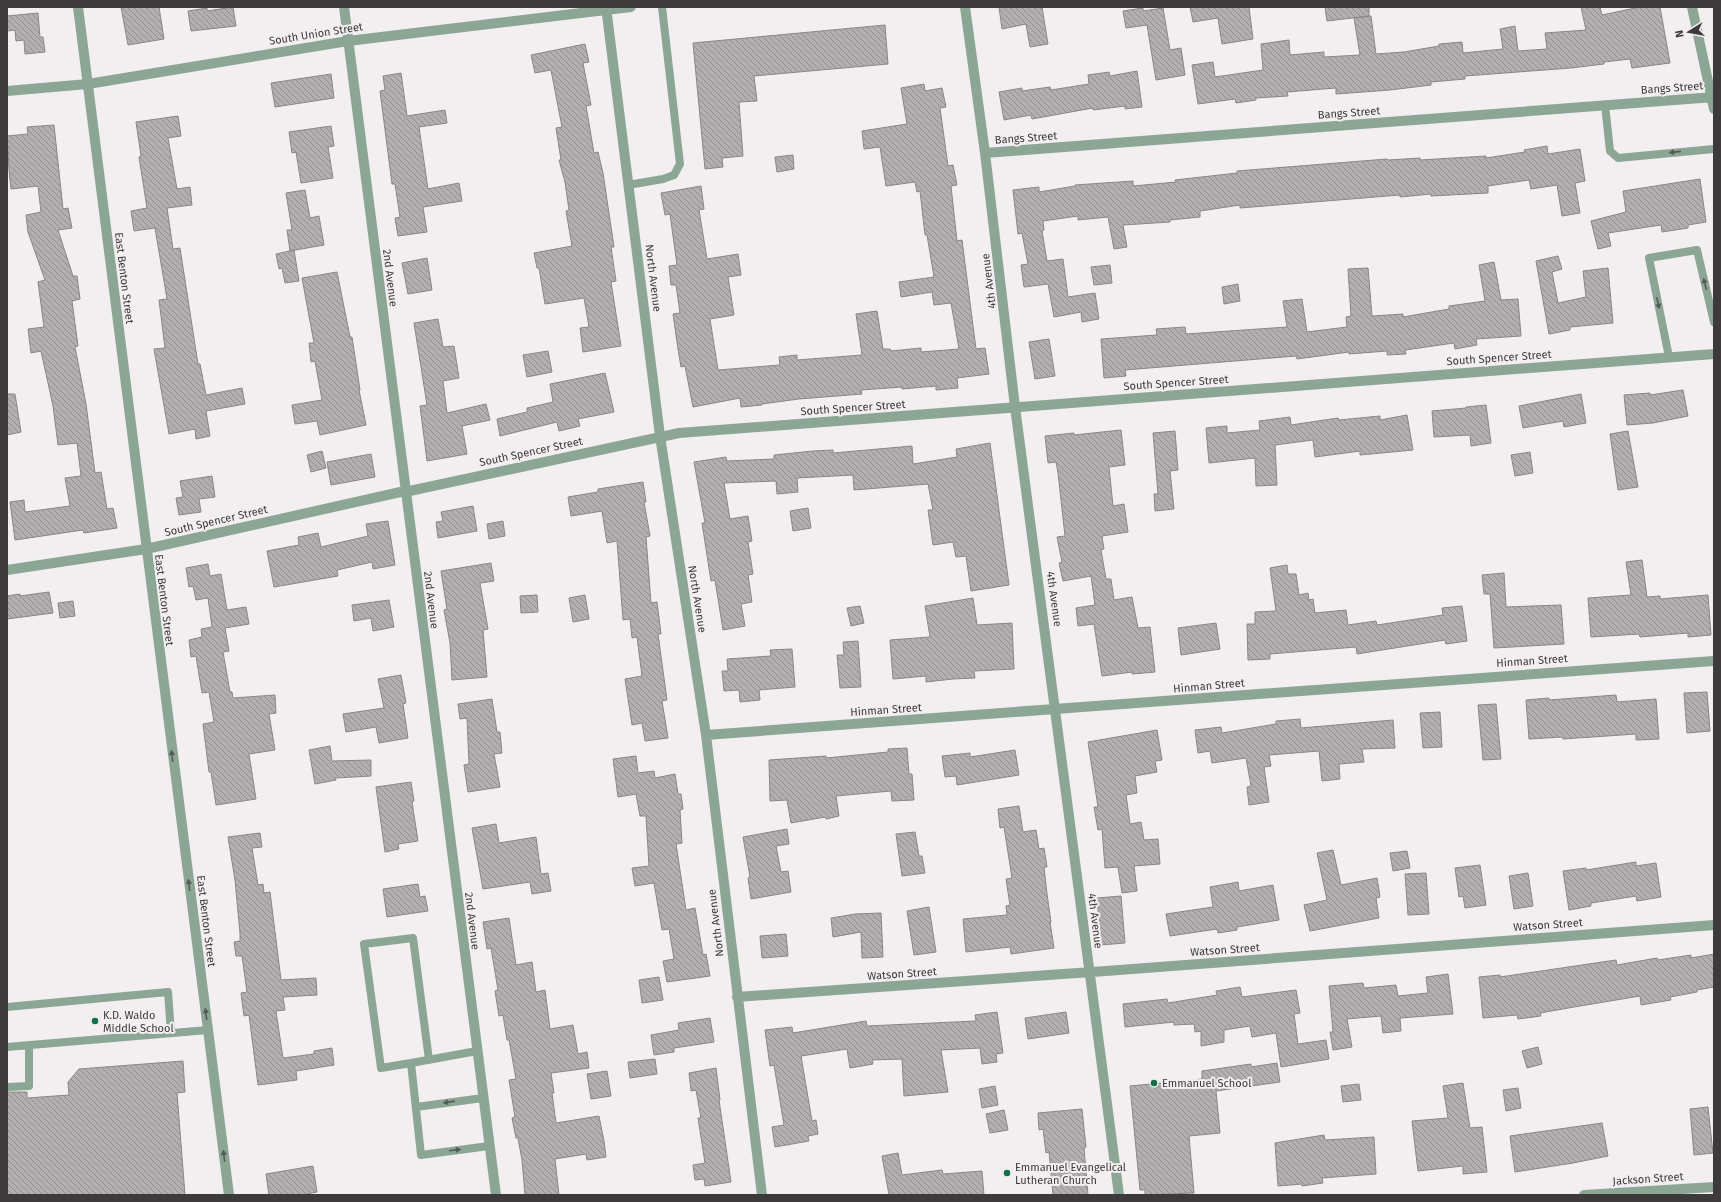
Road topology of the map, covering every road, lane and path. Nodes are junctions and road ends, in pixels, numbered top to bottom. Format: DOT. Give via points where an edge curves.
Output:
graph roads {
  1 [pos="78,7"];
  2 [pos="344,7"];
  3 [pos="630,7"];
  4 [pos="662,7"];
  5 [pos="965,7"];
  6 [pos="1692,7"];
  7 [pos="606,8"];
  8 [pos="348,41"];
  9 [pos="88,84"];
  10 [pos="7,91"];
  11 [pos="1713,97"];
  12 [pos="1605,105"];
  13 [pos="1714,109"];
  14 [pos="1714,149"];
  15 [pos="985,153"];
  16 [pos="628,185"];
  17 [pos="1714,322"];
  18 [pos="1714,354"];
  19 [pos="1669,357"];
  20 [pos="1016,407"];
  21 [pos="660,436"];
  22 [pos="405,492"];
  23 [pos="146,549"];
  24 [pos="7,570"];
  25 [pos="1714,661"];
  26 [pos="1056,710"];
  27 [pos="706,735"];
  28 [pos="1714,925"];
  29 [pos="1090,972"];
  30 [pos="737,998"];
  31 [pos="7,1007"];
  32 [pos="208,1030"];
  33 [pos="171,1033"];
  34 [pos="28,1045"];
  35 [pos="7,1047"];
  36 [pos="477,1051"];
  37 [pos="429,1060"];
  38 [pos="411,1063"];
  39 [pos="7,1088"];
  40 [pos="483,1098"];
  41 [pos="416,1106"];
  42 [pos="489,1146"];
  43 [pos="1714,1187"];
  44 [pos="229,1195"];
  45 [pos="496,1195"];
  46 [pos="762,1195"];
  47 [pos="1119,1195"];
  48 [pos="1584,1195"];
  1 -- 9 [label="street, East Benton Street"];
  2 -- 8 [label="street, 2nd Avenue"];
  3 -- 7 [label="street, South Union Street"];
  4 -- 16 [label="lane" via="680,164 674,175"];
  5 -- 15 [label="street, 4th Avenue"];
  6 -- 11 [label="street"];
  7 -- 8 [label="street, South Union Street"];
  7 -- 16 [label="street, North Avenue"];
  8 -- 9 [label="street, South Union Street"];
  8 -- 22 [label="street, 2nd Avenue"];
  9 -- 10 [label="street, South Union Street"];
  9 -- 23 [label="street, East Benton Street"];
  11 -- 12 [label="street, Bangs Street"];
  11 -- 13 [label="street"];
  14 -- 12 [label="lane, one-way" via="1618,158 1610,151"];
  12 -- 15 [label="street, Bangs Street"];
  15 -- 20 [label="street, 4th Avenue"];
  16 -- 21 [label="street, North Avenue"];
  17 -- 19 [label="lane, one-way" via="1697,250 1649,258"];
  18 -- 19 [label="street, South Spencer Street"];
  19 -- 20 [label="street, South Spencer Street"];
  20 -- 21 [label="street, South Spencer Street"];
  20 -- 26 [label="street, 4th Avenue"];
  21 -- 22 [label="street, South Spencer Street"];
  21 -- 27 [label="street, North Avenue"];
  22 -- 23 [label="street, South Spencer Street"];
  22 -- 36 [label="street, 2nd Avenue"];
  23 -- 24 [label="street, South Spencer Street"];
  32 -- 23 [label="street, East Benton Street, one-way"];
  25 -- 26 [label="street, Hinman Street" via="1435,679"];
  26 -- 27 [label="street, Hinman Street"];
  26 -- 29 [label="street, 4th Avenue"];
  27 -- 30 [label="street, North Avenue"];
  28 -- 29 [label="street, Watson Street"];
  29 -- 30 [label="street, Watson Street"];
  29 -- 47 [label="street, 4th Avenue"];
  30 -- 46 [label="street, North Avenue"];
  31 -- 33 [label="lane" via="168,992"];
  32 -- 33 [label="lane"];
  44 -- 32 [label="street, East Benton Street, one-way"];
  33 -- 34 [label="lane"];
  34 -- 35 [label="lane"];
  34 -- 39 [label="lane" via="29,1086"];
  36 -- 37 [label="lane"];
  36 -- 40 [label="street, 2nd Avenue"];
  37 -- 38 [label="lane"];
  37 -- 38 [label="lane" via="413,938 364,944 381,1068"];
  38 -- 41 [label="lane"];
  40 -- 41 [label="lane, one-way"];
  40 -- 42 [label="street, 2nd Avenue"];
  41 -- 42 [label="lane, one-way" via="421,1155"];
  42 -- 45 [label="street, 2nd Avenue"];
  43 -- 48 [label="street, Jackson Street"];
}
